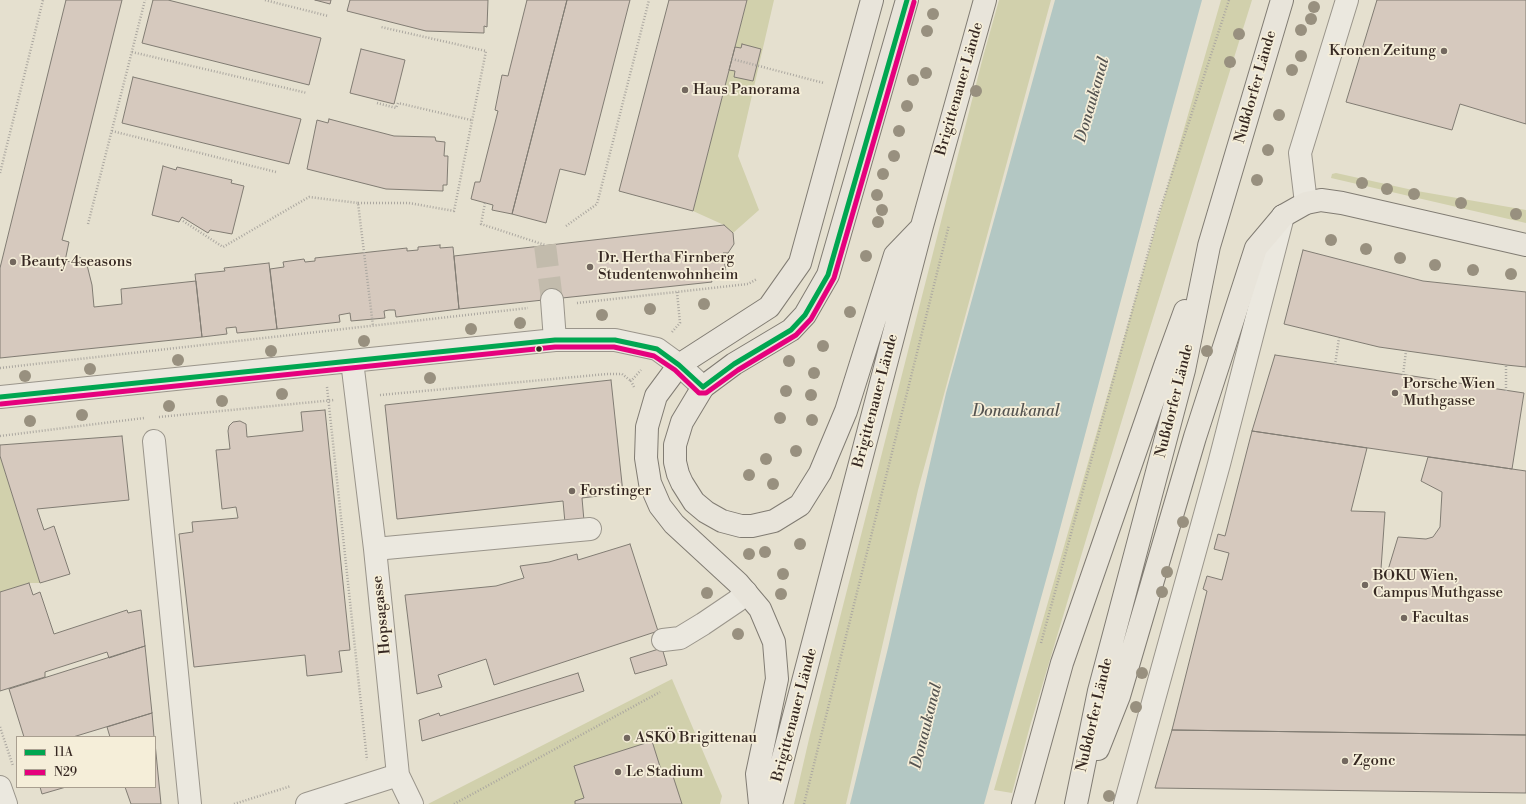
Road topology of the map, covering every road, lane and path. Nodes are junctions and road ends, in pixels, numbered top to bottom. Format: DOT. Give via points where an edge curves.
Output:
graph roads {
  1 [pos="43,0"];
  2 [pos="145,0"];
  3 [pos="265,0"];
  4 [pos="649,0"];
  5 [pos="872,0"];
  6 [pos="907,0"];
  7 [pos="985,0"];
  8 [pos="1229,0"];
  9 [pos="1282,0"];
  10 [pos="1347,0"];
  11 [pos="328,16"];
  12 [pos="381,27"];
  13 [pos="132,52"];
  14 [pos="732,59"];
  15 [pos="828,85"];
  16 [pos="307,93"];
  17 [pos="377,103"];
  18 [pos="471,120"];
  19 [pos="112,131"];
  20 [pos="0,172"];
  21 [pos="276,172"];
  22 [pos="358,203"];
  23 [pos="485,203"];
  24 [pos="1306,203"];
  25 [pos="1283,216"];
  26 [pos="183,221"];
  27 [pos="950,222"];
  28 [pos="88,224"];
  29 [pos="566,226"];
  30 [pos="922,226"];
  31 [pos="545,245"];
  32 [pos="1526,245"];
  33 [pos="1209,246"];
  34 [pos="762,277"];
  35 [pos="677,292"];
  36 [pos="552,303"];
  37 [pos="372,326"];
  38 [pos="1339,338"];
  39 [pos="555,340"];
  40 [pos="658,349"];
  41 [pos="1406,351"];
  42 [pos="352,360"];
  43 [pos="325,363"];
  44 [pos="679,365"];
  45 [pos="1335,365"];
  46 [pos="1506,365"];
  47 [pos="0,368"];
  48 [pos="1403,375"];
  49 [pos="632,382"];
  50 [pos="703,387"];
  51 [pos="1506,391"];
  52 [pos="0,397"];
  53 [pos="357,397"];
  54 [pos="329,400"];
  55 [pos="0,436"];
  56 [pos="154,441"];
  57 [pos="590,529"];
  58 [pos="375,550"];
  59 [pos="746,592"];
  60 [pos="1049,616"];
  61 [pos="662,640"];
  62 [pos="660,692"];
  63 [pos="0,727"];
  64 [pos="398,775"];
  65 [pos="7,780"];
  66 [pos="371,784"];
  67 [pos="1076,803"];
  68 [pos="6,804"];
  69 [pos="190,804"];
  70 [pos="307,804"];
  71 [pos="412,804"];
  72 [pos="454,804"];
  73 [pos="760,804"];
  74 [pos="771,804"];
  75 [pos="804,804"];
  76 [pos="1023,804"];
  77 [pos="1125,804"];
  1 -- 20 [label="path"];
  2 -- 13 [label="path"];
  3 -- 11 [label="path"];
  4 -- 29 [label="path" via="597,204"];
  5 -- 44 [label="main road" via="800,263 769,307"];
  6 -- 50 [label="main road" via="828,275 805,315 791,330 734,364"];
  7 -- 30 [label="main road, Brigittenauer Lände"];
  8 -- 60 [label="path" via="1159,213"];
  9 -- 33 [label="main road, Nußdorfer Lände"];
  10 -- 24 [label="street" via="1300,153"];
  12 -- 18 [label="path" via="486,51"];
  13 -- 16 [label="path"];
  13 -- 19 [label="path"];
  14 -- 15 [label="path"];
  17 -- 18 [label="path" via="396,108 398,103"];
  18 -- 22 [label="path" via="454,211 409,203"];
  19 -- 21 [label="path"];
  19 -- 28 [label="path"];
  22 -- 26 [label="path" via="308,197 223,247"];
  22 -- 37 [label="path"];
  23 -- 31 [label="path" via="481,224"];
  24 -- 25 [label="main road"];
  24 -- 32 [label="main road" via="1321,200 1342,202"];
  25 -- 67 [label="main road" via="1256,248 1195,437 1118,696"];
  25 -- 77 [label="street" via="1220,464"];
  27 -- 75 [label="path"];
  30 -- 50 [label="main road" via="895,255 846,411 820,472 800,505 774,521 741,526 722,521 694,502 678,474 676,445 682,422"];
  30 -- 74 [label="main road, Brigittenauer Lände"];
  33 -- 67 [label="main road, Nußdorfer Lände" via="1184,370 1099,690"];
  33 -- 76 [label="main road" via="1164,366 1062,663"];
  34 -- 35 [label="path" via="748,284"];
  35 -- 36 [label="path"];
  35 -- 40 [label="path" via="680,323"];
  36 -- 37 [label="path"];
  36 -- 39 [label="street"];
  37 -- 47 [label="path"];
  38 -- 45 [label="path"];
  39 -- 40 [label="street" via="615,340"];
  39 -- 42 [label="street"];
  40 -- 44 [label="street"];
  41 -- 48 [label="path"];
  42 -- 43 [label="street"];
  42 -- 53 [label="street, Hopsagasse"];
  43 -- 52 [label="street"];
  43 -- 54 [label="path"];
  44 -- 50 [label="street"];
  44 -- 59 [label="main road" via="656,396 647,427 646,458 650,483 660,506 674,524"];
  46 -- 51 [label="path"];
  49 -- 53 [label="path" via="622,374 607,374"];
  53 -- 54 [label="path"];
  53 -- 58 [label="street, Hopsagasse"];
  54 -- 55 [label="path" via="113,421"];
  54 -- 66 [label="path"];
  56 -- 69 [label="street"];
  57 -- 58 [label="street"];
  58 -- 64 [label="street, Hopsagasse"];
  59 -- 61 [label="street" via="737,602 680,638"];
  59 -- 73 [label="main road" via="760,609 774,642 777,679 757,774"];
  62 -- 72 [label="path"];
  63 -- 65 [label="path"];
  64 -- 66 [label="street"];
  64 -- 71 [label="street, Hopsagasse"];
  65 -- 68 [label="street"];
  66 -- 70 [label="street"];
}
